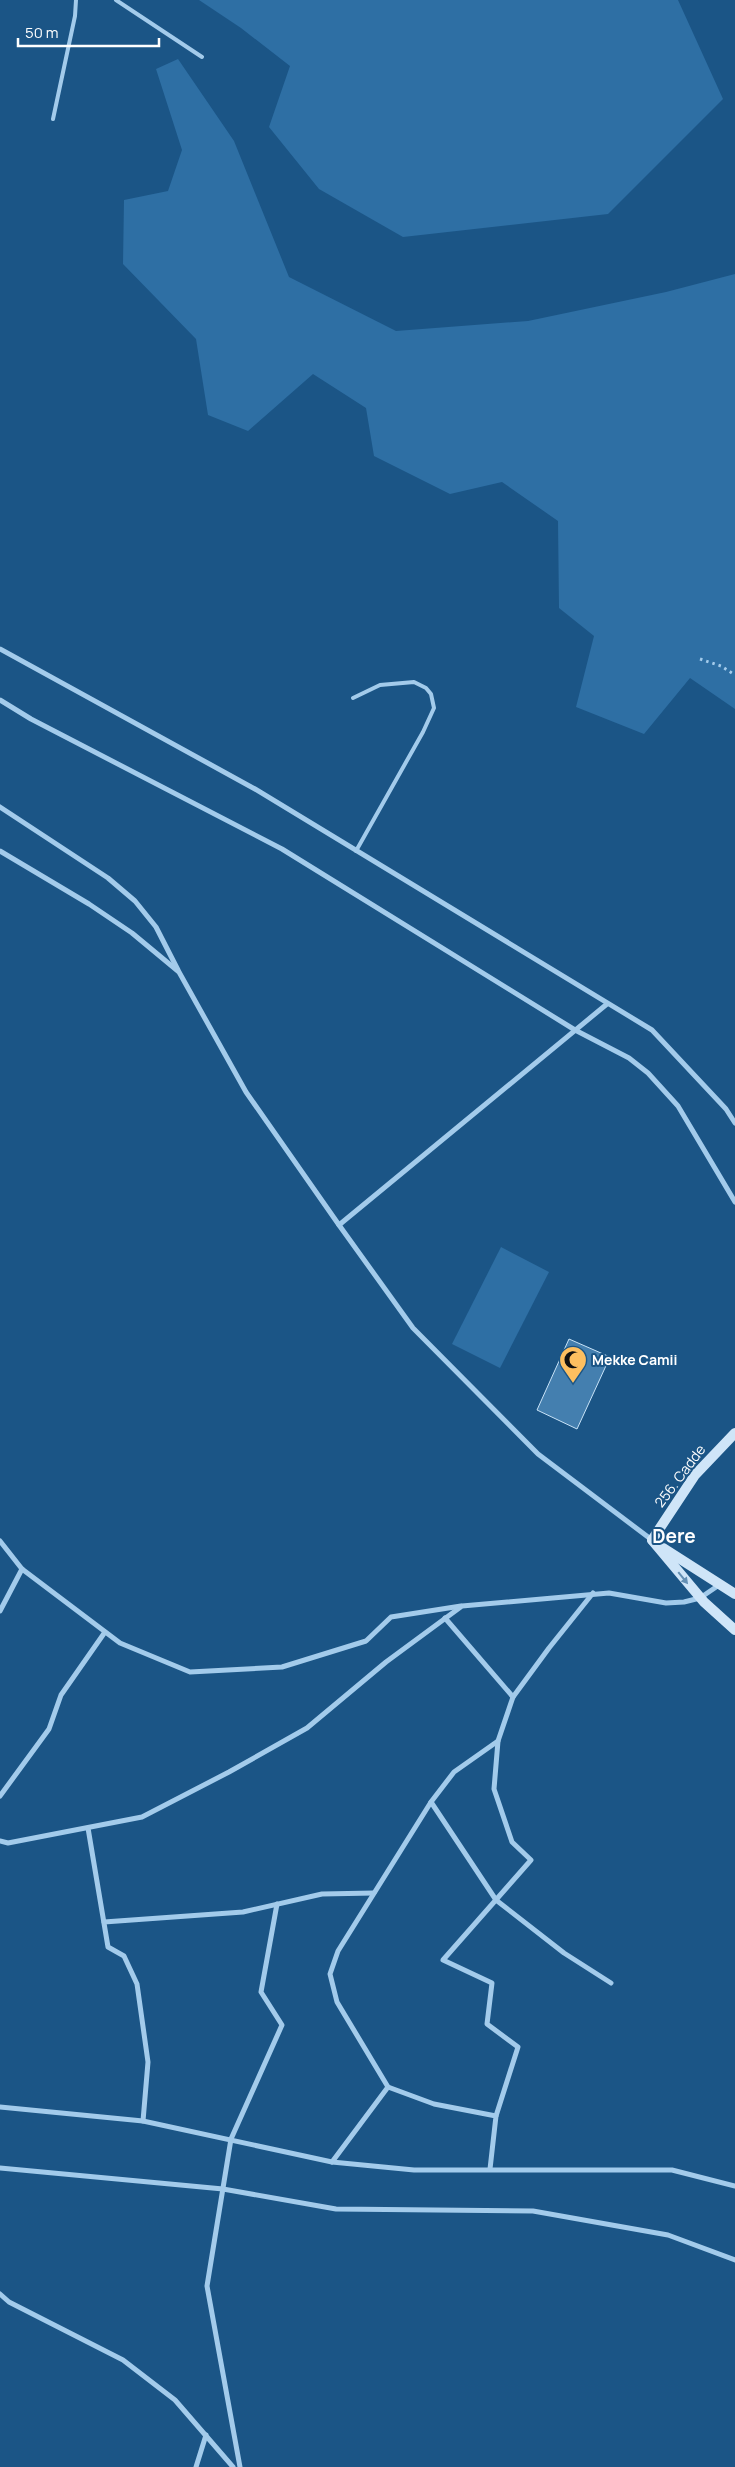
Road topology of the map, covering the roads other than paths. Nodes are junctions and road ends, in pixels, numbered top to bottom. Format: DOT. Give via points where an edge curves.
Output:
graph roads {
  1 [pos="76,0"];
  2 [pos="116,0"];
  3 [pos="202,57"];
  4 [pos="53,120"];
  5 [pos="0,649"];
  6 [pos="353,698"];
  7 [pos="0,700"];
  8 [pos="0,807"];
  9 [pos="0,851"];
  10 [pos="356,851"];
  11 [pos="179,972"];
  12 [pos="607,1004"];
  13 [pos="575,1030"];
  14 [pos="735,1123"];
  15 [pos="735,1202"];
  16 [pos="338,1225"];
  17 [pos="735,1433"];
  18 [pos="652,1540"];
  19 [pos="0,1541"];
  20 [pos="22,1569"];
  21 [pos="719,1584"];
  22 [pos="593,1593"];
  23 [pos="735,1594"];
  24 [pos="700,1598"];
  25 [pos="462,1606"];
  26 [pos="0,1612"];
  27 [pos="445,1618"];
  28 [pos="735,1630"];
  29 [pos="105,1632"];
  30 [pos="513,1697"];
  31 [pos="498,1741"];
  32 [pos="0,1796"];
  33 [pos="431,1802"];
  34 [pos="88,1828"];
  35 [pos="0,1841"];
  36 [pos="374,1893"];
  37 [pos="496,1900"];
  38 [pos="278,1904"];
  39 [pos="104,1922"];
  40 [pos="611,1983"];
  41 [pos="388,2087"];
  42 [pos="0,2107"];
  43 [pos="496,2116"];
  44 [pos="143,2120"];
  45 [pos="231,2138"];
  46 [pos="332,2162"];
  47 [pos="0,2168"];
  48 [pos="490,2170"];
  49 [pos="735,2186"];
  50 [pos="223,2189"];
  51 [pos="735,2260"];
  52 [pos="0,2294"];
  53 [pos="206,2435"];
  54 [pos="196,2467"];
  55 [pos="233,2467"];
  56 [pos="240,2467"];
  1 -- 4 [label="lane"];
  2 -- 3 [label="lane"];
  5 -- 10 [label="street" via="255,789"];
  6 -- 10 [label="lane" via="380,685 414,682 431,694 434,708"];
  7 -- 13 [label="street" via="282,849"];
  8 -- 11 [label="street" via="108,878 135,901 156,927"];
  9 -- 11 [label="street" via="132,933"];
  10 -- 12 [label="street"];
  11 -- 16 [label="street" via="246,1092"];
  12 -- 13 [label="street"];
  12 -- 14 [label="street" via="652,1030 726,1108"];
  13 -- 15 [label="street" via="629,1058 665,1091 690,1123"];
  13 -- 16 [label="street"];
  16 -- 18 [label="street" via="413,1328 531,1447"];
  17 -- 18 [label="street, 256. Cadde" via="695,1476"];
  18 -- 21 [label="street"];
  18 -- 24 [label="street, one-way"];
  19 -- 20 [label="street"];
  20 -- 26 [label="street"];
  20 -- 29 [label="street"];
  21 -- 23 [label="street"];
  21 -- 24 [label="street"];
  22 -- 24 [label="street" via="666,1603"];
  22 -- 25 [label="street"];
  22 -- 30 [label="street"];
  24 -- 28 [label="street"];
  25 -- 27 [label="street"];
  25 -- 29 [label="street" via="391,1617 366,1641 282,1667 190,1672 120,1643"];
  27 -- 30 [label="street"];
  27 -- 34 [label="street" via="307,1728 142,1817"];
  29 -- 32 [label="street" via="61,1695 49,1729"];
  30 -- 31 [label="street"];
  31 -- 33 [label="street" via="454,1772"];
  31 -- 37 [label="street" via="494,1789 512,1842 531,1860"];
  33 -- 36 [label="street"];
  33 -- 37 [label="street"];
  34 -- 35 [label="street" via="8,1843"];
  34 -- 39 [label="street"];
  36 -- 38 [label="street" via="322,1894"];
  36 -- 41 [label="street" via="338,1951 330,1974 337,2002"];
  37 -- 40 [label="street" via="564,1953"];
  37 -- 43 [label="street" via="443,1960 492,1983 487,2024 518,2047"];
  38 -- 39 [label="street" via="242,1912"];
  38 -- 45 [label="street" via="261,1992 282,2025"];
  39 -- 44 [label="street" via="108,1947 124,1956 137,1984 148,2062"];
  41 -- 43 [label="street" via="434,2104"];
  41 -- 46 [label="street"];
  42 -- 44 [label="street"];
  43 -- 48 [label="street"];
  44 -- 45 [label="street"];
  45 -- 46 [label="street"];
  45 -- 50 [label="street"];
  46 -- 48 [label="street" via="414,2170"];
  47 -- 50 [label="street"];
  48 -- 49 [label="street" via="672,2170"];
  50 -- 51 [label="street" via="336,2208 534,2212 668,2236"];
  50 -- 56 [label="street" via="207,2286"];
  52 -- 53 [label="street" via="9,2302 123,2360 176,2400"];
  53 -- 54 [label="street"];
  53 -- 55 [label="street"];
}
